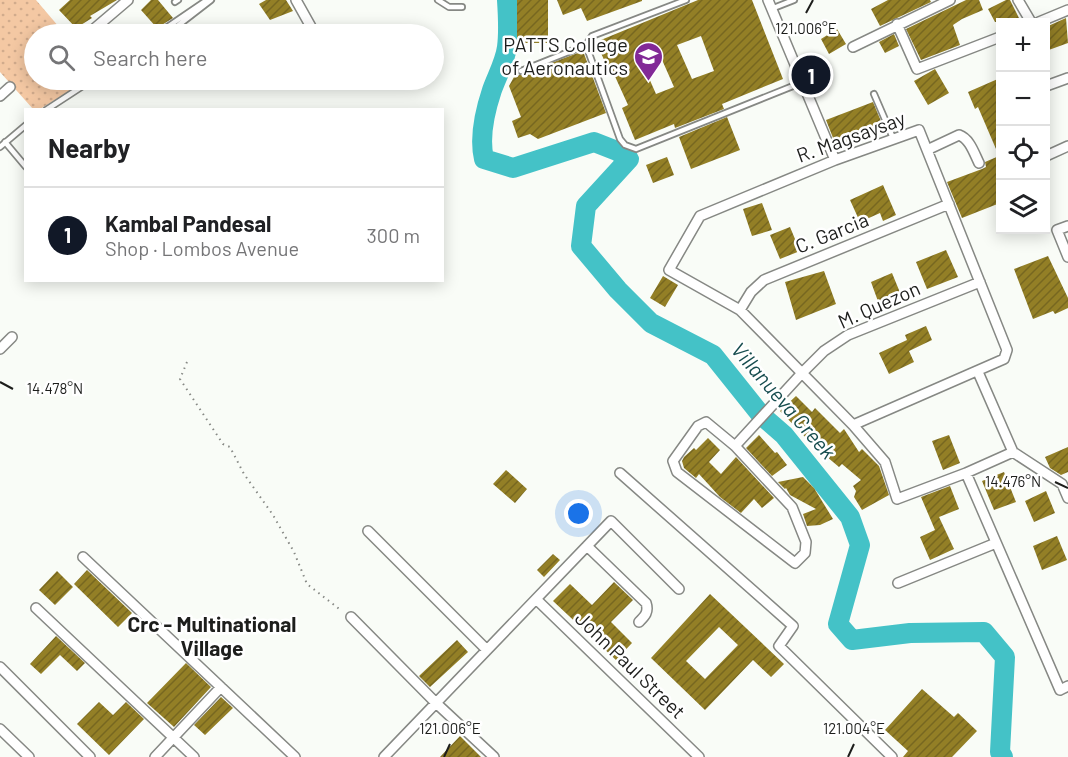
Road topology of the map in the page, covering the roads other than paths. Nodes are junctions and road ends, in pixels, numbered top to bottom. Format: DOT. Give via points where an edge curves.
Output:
graph roads {
  1 [pos="128,0"];
  2 [pos="209,0"];
  3 [pos="438,0"];
  4 [pos="686,0"];
  5 [pos="794,0"];
  6 [pos="950,0"];
  7 [pos="1018,0"];
  8 [pos="301,2"];
  9 [pos="770,4"];
  10 [pos="462,7"];
  11 [pos="1068,10"];
  12 [pos="1029,18"];
  13 [pos="1049,18"];
  14 [pos="100,24"];
  15 [pos="172,24"];
  16 [pos="179,24"];
  17 [pos="311,24"];
  18 [pos="897,24"];
  19 [pos="996,39"];
  20 [pos="586,45"];
  21 [pos="853,47"];
  22 [pos="521,71"];
  23 [pos="1068,78"];
  24 [pos="803,82"];
  25 [pos="1050,85"];
  26 [pos="10,87"];
  27 [pos="78,90"];
  28 [pos="873,94"];
  29 [pos="0,96"];
  30 [pos="49,108"];
  31 [pos="24,127"];
  32 [pos="894,140"];
  33 [pos="5,142"];
  34 [pos="1068,146"];
  35 [pos="0,147"];
  36 [pos="927,150"];
  37 [pos="1050,154"];
  38 [pos="835,160"];
  39 [pos="978,163"];
  40 [pos="24,165"];
  41 [pos="949,204"];
  42 [pos="1068,226"];
  43 [pos="1068,257"];
  44 [pos="980,282"];
  45 [pos="740,310"];
  46 [pos="12,337"];
  47 [pos="0,349"];
  48 [pos="978,372"];
  49 [pos="802,373"];
  50 [pos="853,425"];
  51 [pos="735,446"];
  52 [pos="1014,452"];
  53 [pos="620,473"];
  54 [pos="966,473"];
  55 [pos="1068,498"];
  56 [pos="368,531"];
  57 [pos="996,543"];
  58 [pos="587,546"];
  59 [pos="83,557"];
  60 [pos="898,583"];
  61 [pos="678,589"];
  62 [pos="536,599"];
  63 [pos="36,608"];
  64 [pos="351,617"];
  65 [pos="639,622"];
  66 [pos="487,650"];
  67 [pos="0,667"];
  68 [pos="1068,686"];
  69 [pos="221,687"];
  70 [pos="436,703"];
  71 [pos="0,729"];
  72 [pos="174,737"];
  73 [pos="29,757"];
  74 [pos="90,757"];
  75 [pos="155,757"];
  76 [pos="194,757"];
  77 [pos="295,757"];
  78 [pos="384,757"];
  79 [pos="494,757"];
  80 [pos="699,757"];
  81 [pos="892,757"];
  1 -- 14 [label="street"];
  2 -- 15 [label="lane"];
  2 -- 16 [label="lane"];
  3 -- 10 [label="lane" via="449,7"];
  4 -- 20 [label="lane" via="592,36"];
  5 -- 9 [label="lane"];
  6 -- 18 [label="street"];
  7 -- 12 [label="street"];
  8 -- 17 [label="street"];
  9 -- 24 [label="street"];
  11 -- 13 [label="street"];
  18 -- 19 [label="street" via="916,69"];
  18 -- 21 [label="street"];
  20 -- 22 [label="lane"];
  20 -- 24 [label="lane" via="620,139 636,149"];
  23 -- 25 [label="street"];
  24 -- 38 [label="street"];
  26 -- 29 [label="street"];
  27 -- 30 [label="lane"];
  28 -- 32 [label="lane"];
  31 -- 33 [label="lane"];
  32 -- 36 [label="street, R. Magsaysay" via="919,130"];
  32 -- 38 [label="street, R. Magsaysay"];
  33 -- 35 [label="lane"];
  33 -- 40 [label="lane"];
  34 -- 37 [label="street"];
  36 -- 39 [label="street" via="959,135 969,143"];
  36 -- 41 [label="street, R. Magsaysay"];
  38 -- 45 [label="street, R. Magsaysay" via="700,216 669,270"];
  41 -- 44 [label="street, R. Magsaysay"];
  41 -- 45 [label="street, C. Garcia" via="764,280"];
  42 -- 43 [label="street" via="1057,230"];
  44 -- 48 [label="street, R. Magsaysay" via="1007,350 1004,359"];
  44 -- 49 [label="street, M. Quezon" via="848,335"];
  45 -- 49 [label="street, R. Magsaysay"];
  46 -- 47 [label="street"];
  48 -- 50 [label="street, R. Magsaysay"];
  48 -- 52 [label="street"];
  49 -- 50 [label="street, R. Magsaysay"];
  49 -- 51 [label="street, M. Quezon"];
  50 -- 54 [label="street, R. Magsaysay" via="885,462 897,499"];
  51 -- 51 [label="street" via="792,507 807,542 805,553 795,563 674,467 673,462 702,423 706,422"];
  52 -- 54 [label="street"];
  52 -- 55 [label="street" via="1062,484"];
  53 -- 81 [label="street" via="793,626 779,646"];
  54 -- 57 [label="street"];
  56 -- 66 [label="street"];
  57 -- 60 [label="street"];
  57 -- 68 [label="street" via="1060,690"];
  58 -- 61 [label="street" via="610,521"];
  58 -- 62 [label="street"];
  58 -- 65 [label="street" via="646,603 646,615"];
  59 -- 69 [label="street"];
  62 -- 66 [label="street"];
  62 -- 80 [label="street, John Paul Street"];
  63 -- 72 [label="street"];
  64 -- 70 [label="street"];
  66 -- 70 [label="street"];
  67 -- 74 [label="street"];
  69 -- 72 [label="street"];
  69 -- 77 [label="street"];
  70 -- 78 [label="street"];
  70 -- 79 [label="street"];
  71 -- 73 [label="street"];
  72 -- 75 [label="street"];
  72 -- 76 [label="street"];
}
